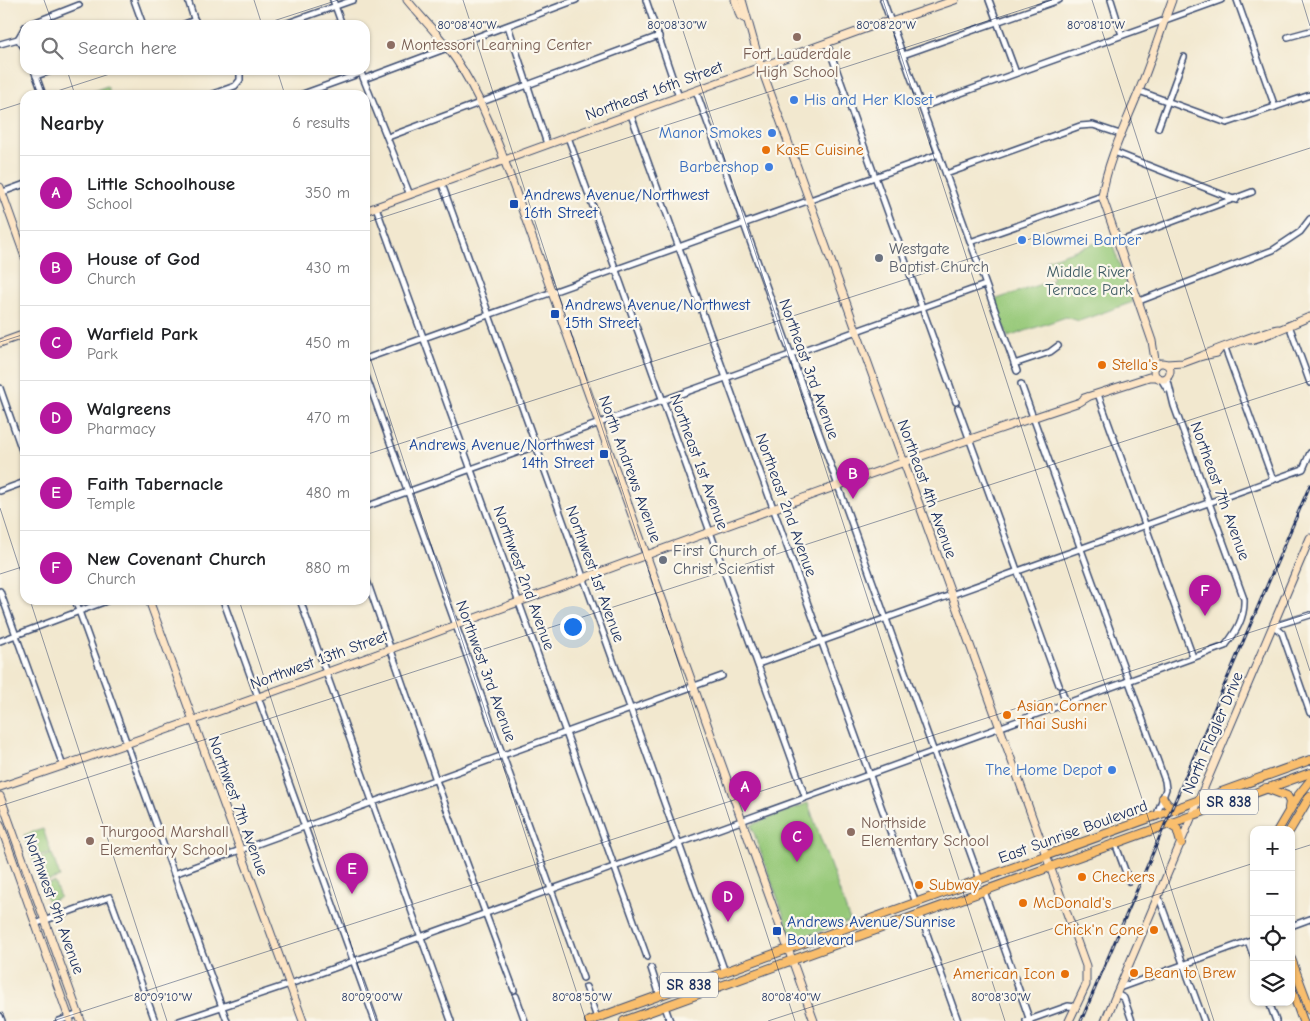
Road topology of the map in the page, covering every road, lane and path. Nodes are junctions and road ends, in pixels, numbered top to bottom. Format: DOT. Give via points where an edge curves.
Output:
graph roads {
  1 [pos="134,0"];
  2 [pos="188,0"];
  3 [pos="332,0"];
  4 [pos="353,0"];
  5 [pos="407,0"];
  6 [pos="576,0"];
  7 [pos="646,0"];
  8 [pos="735,0"];
  9 [pos="742,0"];
  10 [pos="883,0"];
  11 [pos="955,0"];
  12 [pos="989,0"];
  13 [pos="1059,0"];
  14 [pos="1110,0"];
  15 [pos="1172,0"];
  16 [pos="1221,0"];
  17 [pos="1237,0"];
  18 [pos="79,5"];
  19 [pos="335,7"];
  20 [pos="746,19"];
  21 [pos="41,20"];
  22 [pos="141,20"];
  23 [pos="195,20"];
  24 [pos="297,20"];
  25 [pos="340,20"];
  26 [pos="1164,20"];
  27 [pos="891,22"];
  28 [pos="996,22"];
  29 [pos="508,26"];
  30 [pos="1310,31"];
  31 [pos="1122,35"];
  32 [pos="20,36"];
  33 [pos="659,36"];
  34 [pos="1288,37"];
  35 [pos="18,39"];
  36 [pos="20,42"];
  37 [pos="827,43"];
  38 [pos="0,44"];
  39 [pos="448,48"];
  40 [pos="903,55"];
  41 [pos="1184,57"];
  42 [pos="761,67"];
  43 [pos="1016,74"];
  44 [pos="39,75"];
  45 [pos="240,75"];
  46 [pos="354,75"];
  47 [pos="362,75"];
  48 [pos="36,76"];
  49 [pos="364,80"];
  50 [pos="527,85"];
  51 [pos="41,90"];
  52 [pos="222,90"];
  53 [pos="317,90"];
  54 [pos="368,90"];
  55 [pos="696,91"];
  56 [pos="1139,91"];
  57 [pos="370,94"];
  58 [pos="1310,95"];
  59 [pos="679,97"];
  60 [pos="1168,100"];
  61 [pos="480,103"];
  62 [pos="922,107"];
  63 [pos="1275,107"];
  64 [pos="631,115"];
  65 [pos="1158,128"];
  66 [pos="1120,134"];
  67 [pos="388,137"];
  68 [pos="568,137"];
  69 [pos="547,144"];
  70 [pos="1114,152"];
  71 [pos="939,154"];
  72 [pos="504,159"];
  73 [pos="946,174"];
  74 [pos="876,176"];
  75 [pos="442,184"];
  76 [pos="20,185"];
  77 [pos="1,191"];
  78 [pos="1252,192"];
  79 [pos="410,195"];
  80 [pos="1102,196"];
  81 [pos="810,200"];
  82 [pos="1236,200"];
  83 [pos="376,208"];
  84 [pos="370,210"];
  85 [pos="1310,219"];
  86 [pos="744,224"];
  87 [pos="970,242"];
  88 [pos="1118,242"];
  89 [pos="20,243"];
  90 [pos="680,247"];
  91 [pos="617,270"];
  92 [pos="985,286"];
  93 [pos="552,293"];
  94 [pos="1139,301"];
  95 [pos="923,308"];
  96 [pos="488,315"];
  97 [pos="1310,317"];
  98 [pos="1289,325"];
  99 [pos="857,332"];
  100 [pos="20,336"];
  101 [pos="424,338"];
  102 [pos="0,343"];
  103 [pos="1058,346"];
  104 [pos="1154,348"];
  105 [pos="1223,348"];
  106 [pos="791,356"];
  107 [pos="370,357"];
  108 [pos="1183,363"];
  109 [pos="1014,364"];
  110 [pos="1165,364"];
  111 [pos="1155,368"];
  112 [pos="1017,371"];
  113 [pos="1164,376"];
  114 [pos="727,378"];
  115 [pos="1310,383"];
  116 [pos="1021,384"];
  117 [pos="370,387"];
  118 [pos="1115,387"];
  119 [pos="0,388"];
  120 [pos="1098,394"];
  121 [pos="663,401"];
  122 [pos="1033,416"];
  123 [pos="600,424"];
  124 [pos="970,440"];
  125 [pos="20,445"];
  126 [pos="536,447"];
  127 [pos="1310,453"];
  128 [pos="903,463"];
  129 [pos="472,469"];
  130 [pos="1272,480"];
  131 [pos="20,484"];
  132 [pos="839,487"];
  133 [pos="0,491"];
  134 [pos="408,492"];
  135 [pos="1209,502"];
  136 [pos="370,505"];
  137 [pos="774,510"];
  138 [pos="1146,525"];
  139 [pos="711,532"];
  140 [pos="1310,538"];
  141 [pos="1080,548"];
  142 [pos="646,555"];
  143 [pos="1019,570"];
  144 [pos="582,578"];
  145 [pos="370,589"];
  146 [pos="0,591"];
  147 [pos="950,595"];
  148 [pos="519,601"];
  149 [pos="77,605"];
  150 [pos="95,605"];
  151 [pos="151,605"];
  152 [pos="226,605"];
  153 [pos="302,605"];
  154 [pos="79,611"];
  155 [pos="1310,615"];
  156 [pos="885,618"];
  157 [pos="457,626"];
  158 [pos="1274,626"];
  159 [pos="16,635"];
  160 [pos="0,641"];
  161 [pos="822,641"];
  162 [pos="392,648"];
  163 [pos="1193,657"];
  164 [pos="758,664"];
  165 [pos="327,672"];
  166 [pos="722,676"];
  167 [pos="1128,680"];
  168 [pos="1059,685"];
  169 [pos="693,686"];
  170 [pos="1062,691"];
  171 [pos="259,697"];
  172 [pos="1066,703"];
  173 [pos="630,709"];
  174 [pos="1310,713"];
  175 [pos="192,720"];
  176 [pos="1000,726"];
  177 [pos="567,732"];
  178 [pos="128,743"];
  179 [pos="933,750"];
  180 [pos="503,755"];
  181 [pos="1310,760"];
  182 [pos="63,766"];
  183 [pos="869,773"];
  184 [pos="1310,773"];
  185 [pos="436,780"];
  186 [pos="1310,781"];
  187 [pos="0,787"];
  188 [pos="1266,788"];
  189 [pos="0,796"];
  190 [pos="805,796"];
  191 [pos="1310,796"];
  192 [pos="1163,798"];
  193 [pos="373,802"];
  194 [pos="1198,802"];
  195 [pos="1174,810"];
  196 [pos="1288,811"];
  197 [pos="1193,815"];
  198 [pos="1155,817"];
  199 [pos="743,819"];
  200 [pos="0,824"];
  201 [pos="1169,824"];
  202 [pos="1280,826"];
  203 [pos="1292,826"];
  204 [pos="306,827"];
  205 [pos="1143,833"];
  206 [pos="678,842"];
  207 [pos="1115,843"];
  208 [pos="1181,843"];
  209 [pos="239,851"];
  210 [pos="1048,857"];
  211 [pos="614,866"];
  212 [pos="1051,867"];
  213 [pos="174,874"];
  214 [pos="980,881"];
  215 [pos="1129,881"];
  216 [pos="551,888"];
  217 [pos="984,891"];
  218 [pos="1158,895"];
  219 [pos="930,899"];
  220 [pos="916,904"];
  221 [pos="486,912"];
  222 [pos="920,914"];
  223 [pos="1310,919"];
  224 [pos="45,920"];
  225 [pos="904,920"];
  226 [pos="35,924"];
  227 [pos="1295,925"];
  228 [pos="421,936"];
  229 [pos="1248,941"];
  230 [pos="1250,947"];
  231 [pos="788,950"];
  232 [pos="647,957"];
  233 [pos="792,959"];
  234 [pos="353,961"];
  235 [pos="1292,961"];
  236 [pos="1184,965"];
  237 [pos="651,968"];
  238 [pos="725,972"];
  239 [pos="583,978"];
  240 [pos="290,984"];
  241 [pos="586,987"];
  242 [pos="1118,991"];
  243 [pos="660,996"];
  244 [pos="1295,999"];
  245 [pos="222,1006"];
  246 [pos="1270,1006"];
  247 [pos="665,1007"];
  248 [pos="1076,1007"];
  249 [pos="1310,1010"];
  250 [pos="647,1013"];
  251 [pos="0,1016"];
  252 [pos="80,1018"];
  253 [pos="69,1019"];
  254 [pos="593,1020"];
  255 [pos="1029,1020"];
  256 [pos="2,1021"];
  257 [pos="60,1021"];
  258 [pos="155,1021"];
  259 [pos="179,1021"];
  260 [pos="227,1021"];
  261 [pos="303,1021"];
  262 [pos="374,1021"];
  263 [pos="451,1021"];
  264 [pos="525,1021"];
  265 [pos="624,1021"];
  266 [pos="670,1021"];
  267 [pos="814,1021"];
  268 [pos="958,1021"];
  269 [pos="1069,1021"];
  270 [pos="1106,1021"];
  271 [pos="1132,1021"];
  272 [pos="1204,1021"];
  273 [pos="1276,1021"];
  274 [pos="1303,1021"];
  1 -- 22 [label="street"];
  2 -- 23 [label="street"];
  3 -- 19 [label="street"];
  4 -- 19 [label="street"];
  5 -- 39 [label="street, North Andrews Avenue"];
  6 -- 29 [label="street"];
  7 -- 33 [label="street"];
  8 -- 20 [label="street, Northeast 4th Avenue" via="740,16"];
  9 -- 20 [label="street, Northeast 4th Avenue"];
  10 -- 27 [label="street"];
  11 -- 27 [label="street, Northeast 16th Street"];
  12 -- 28 [label="street"];
  13 -- 28 [label="street"];
  14 -- 31 [label="street"];
  15 -- 26 [label="street"];
  16 -- 26 [label="street"];
  17 -- 63 [label="street"];
  18 -- 21 [label="street"];
  19 -- 24 [label="street"];
  19 -- 25 [label="street"];
  20 -- 42 [label="street, Northeast 4th Avenue"];
  26 -- 31 [label="street"];
  26 -- 56 [label="street"];
  27 -- 37 [label="street, Northeast 16th Street"];
  27 -- 40 [label="street"];
  28 -- 40 [label="street"];
  28 -- 43 [label="street"];
  29 -- 39 [label="street"];
  29 -- 50 [label="street"];
  30 -- 34 [label="street"];
  31 -- 43 [label="street"];
  32 -- 35 [label="street"];
  33 -- 50 [label="street"];
  33 -- 59 [label="street"];
  35 -- 36 [label="street"];
  35 -- 38 [label="street"];
  37 -- 42 [label="street, Northeast 16th Street"];
  37 -- 74 [label="street"];
  39 -- 49 [label="street"];
  39 -- 61 [label="street, North Andrews Avenue"];
  40 -- 62 [label="street"];
  41 -- 60 [label="street"];
  42 -- 55 [label="street, Northeast 16th Street"];
  42 -- 81 [label="street, Northeast 4th Avenue"];
  43 -- 62 [label="street"];
  44 -- 48 [label="street"];
  45 -- 52 [label="street" via="238,83"];
  46 -- 53 [label="street"];
  47 -- 49 [label="street"];
  48 -- 51 [label="street"];
  49 -- 54 [label="street"];
  50 -- 61 [label="street"];
  50 -- 69 [label="street"];
  55 -- 59 [label="street, Northeast 16th Street"];
  55 -- 86 [label="street, Northeast 3rd Avenue"];
  56 -- 60 [label="street"];
  56 -- 66 [label="street"];
  57 -- 67 [label="street"];
  58 -- 63 [label="street"];
  59 -- 64 [label="street, Northeast 16th Street"];
  60 -- 63 [label="street" via="1227,123"];
  60 -- 65 [label="street"];
  61 -- 67 [label="street"];
  61 -- 72 [label="street, North Andrews Avenue"];
  62 -- 71 [label="street"];
  64 -- 68 [label="street, Northeast 16th Street"];
  64 -- 90 [label="street, Northeast 2nd Avenue"];
  66 -- 70 [label="street"];
  66 -- 73 [label="street" via="1093,125 1080,126"];
  67 -- 79 [label="street"];
  68 -- 69 [label="street, Northeast 16th Street"];
  68 -- 91 [label="street, Northeast 1st Avenue"];
  69 -- 72 [label="street, Northeast 16th Street"];
  70 -- 80 [label="street"];
  70 -- 82 [label="street"];
  71 -- 73 [label="street"];
  71 -- 74 [label="street"];
  72 -- 75 [label="street, Northeast 16th Street"];
  72 -- 93 [label="street, North Andrews Avenue"];
  73 -- 87 [label="street"];
  74 -- 81 [label="street"];
  74 -- 95 [label="street"];
  75 -- 79 [label="street, Northeast 16th Street"];
  75 -- 96 [label="street, Northwest 1st Avenue"];
  76 -- 77 [label="street"];
  77 -- 89 [label="street"];
  78 -- 82 [label="street"];
  79 -- 83 [label="street, Northeast 16th Street"];
  80 -- 87 [label="street"];
  80 -- 88 [label="street"];
  81 -- 86 [label="street"];
  81 -- 99 [label="street, Northeast 4th Avenue"];
  82 -- 88 [label="street"];
  83 -- 84 [label="street, Northeast 16th Street"];
  83 -- 101 [label="street, Northwest 2nd Avenue"];
  85 -- 94 [label="street" via="1300,232 1273,250"];
  86 -- 90 [label="street"];
  86 -- 106 [label="street, Northeast 3rd Avenue"];
  87 -- 92 [label="street"];
  88 -- 94 [label="street"];
  90 -- 91 [label="street"];
  90 -- 114 [label="street, Northeast 2nd Avenue"];
  91 -- 93 [label="street"];
  91 -- 121 [label="street, Northeast 1st Avenue"];
  92 -- 95 [label="street"];
  92 -- 109 [label="street"];
  93 -- 96 [label="street"];
  93 -- 123 [label="street, North Andrews Avenue"];
  94 -- 104 [label="street"];
  95 -- 99 [label="street"];
  95 -- 124 [label="street"];
  96 -- 101 [label="street"];
  96 -- 126 [label="street, Northwest 1st Avenue"];
  97 -- 98 [label="street"];
  98 -- 105 [label="street" via="1268,329"];
  98 -- 115 [label="street"];
  99 -- 106 [label="street"];
  99 -- 128 [label="street, Northeast 4th Avenue"];
  100 -- 102 [label="street"];
  101 -- 107 [label="street"];
  101 -- 129 [label="street, Northwest 2nd Avenue"];
  103 -- 109 [label="street" via="1050,352"];
  104 -- 110 [label="street"];
  104 -- 111 [label="street"];
  105 -- 108 [label="street"];
  105 -- 130 [label="street"];
  106 -- 114 [label="street"];
  106 -- 132 [label="street, Northeast 3rd Avenue"];
  108 -- 110 [label="street"];
  108 -- 113 [label="street"];
  109 -- 112 [label="street"];
  110 -- 111 [label="street"];
  110 -- 113 [label="street"];
  111 -- 113 [label="street"];
  111 -- 118 [label="street"];
  113 -- 118 [label="street"];
  113 -- 135 [label="street, Northeast 7th Avenue"];
  114 -- 121 [label="street"];
  114 -- 137 [label="street, Northeast 2nd Avenue"];
  116 -- 122 [label="street"];
  117 -- 134 [label="street, Northwest 3rd Avenue"];
  118 -- 120 [label="street, Northwest 13th Street"];
  119 -- 125 [label="street"];
  120 -- 122 [label="street, Northwest 13th Street"];
  120 -- 138 [label="street"];
  121 -- 123 [label="street"];
  121 -- 139 [label="street, Northeast 1st Avenue"];
  122 -- 124 [label="street, Northwest 13th Street"];
  122 -- 141 [label="street"];
  123 -- 126 [label="street"];
  123 -- 142 [label="street, North Andrews Avenue"];
  124 -- 128 [label="street, Northwest 13th Street"];
  124 -- 143 [label="street"];
  126 -- 129 [label="street"];
  126 -- 144 [label="street, Northwest 1st Avenue"];
  127 -- 130 [label="street" via="1303,469"];
  128 -- 132 [label="street, Northwest 13th Street"];
  128 -- 147 [label="street, Northeast 4th Avenue"];
  129 -- 134 [label="street"];
  129 -- 148 [label="street, Northwest 2nd Avenue"];
  130 -- 135 [label="street"];
  131 -- 133 [label="street"];
  132 -- 137 [label="street, Northwest 13th Street"];
  132 -- 156 [label="street, Northeast 3rd Avenue"];
  134 -- 136 [label="street"];
  134 -- 157 [label="street, Northwest 3rd Avenue"];
  135 -- 138 [label="street"];
  135 -- 163 [label="street, Northeast 7th Avenue" via="1244,599 1244,608 1239,625 1225,646"];
  137 -- 139 [label="street, Northwest 13th Street"];
  137 -- 161 [label="street, Northeast 2nd Avenue"];
  138 -- 141 [label="street"];
  138 -- 163 [label="street"];
  139 -- 142 [label="street, Northwest 13th Street"];
  139 -- 164 [label="street, Northeast 1st Avenue"];
  140 -- 158 [label="street, North Flagler Drive"];
  141 -- 143 [label="street"];
  141 -- 167 [label="street"];
  142 -- 144 [label="street, Northwest 13th Street"];
  142 -- 169 [label="street, North Andrews Avenue"];
  143 -- 147 [label="street"];
  143 -- 168 [label="street"];
  144 -- 148 [label="street, Northwest 13th Street"];
  144 -- 173 [label="street, Northwest 1st Avenue"];
  145 -- 162 [label="street"];
  146 -- 159 [label="street"];
  147 -- 156 [label="street"];
  147 -- 176 [label="street, Northeast 4th Avenue"];
  148 -- 157 [label="street, Northwest 13th Street"];
  148 -- 177 [label="street, Northwest 2nd Avenue"];
  149 -- 154 [label="street"];
  150 -- 154 [label="street"];
  151 -- 175 [label="street, Northwest 7th Avenue"];
  152 -- 171 [label="street"];
  153 -- 165 [label="street"];
  154 -- 159 [label="street"];
  154 -- 178 [label="street"];
  155 -- 158 [label="street"];
  156 -- 161 [label="street"];
  156 -- 179 [label="street, Northeast 3rd Avenue"];
  157 -- 162 [label="street, Northwest 13th Street"];
  157 -- 180 [label="street, Northwest 3rd Avenue"];
  158 -- 174 [label="street" via="1282,633"];
  158 -- 194 [label="street, North Flagler Drive"];
  159 -- 160 [label="street"];
  159 -- 182 [label="street"];
  161 -- 164 [label="street"];
  161 -- 183 [label="street, Northeast 2nd Avenue"];
  162 -- 165 [label="street, Northwest 13th Street"];
  162 -- 185 [label="street"];
  163 -- 167 [label="street"];
  164 -- 190 [label="street, Northeast 1st Avenue"];
  165 -- 171 [label="street, Northwest 13th Street"];
  165 -- 193 [label="street"];
  166 -- 169 [label="street"];
  167 -- 172 [label="street"];
  167 -- 192 [label="street" via="1165,781"];
  169 -- 173 [label="street"];
  169 -- 199 [label="street, North Andrews Avenue"];
  170 -- 172 [label="street"];
  171 -- 175 [label="street, Northwest 13th Street"];
  171 -- 204 [label="street"];
  172 -- 176 [label="street"];
  173 -- 177 [label="street"];
  173 -- 206 [label="street, Northwest 1st Avenue"];
  175 -- 178 [label="street, Northwest 13th Street"];
  175 -- 209 [label="street, Northwest 7th Avenue"];
  176 -- 179 [label="street"];
  176 -- 210 [label="street, Northeast 4th Avenue"];
  177 -- 180 [label="street"];
  177 -- 211 [label="street, Northwest 2nd Avenue"];
  178 -- 182 [label="street, Northwest 13th Street"];
  178 -- 213 [label="street"];
  179 -- 183 [label="street"];
  179 -- 214 [label="street, Northeast 3rd Avenue"];
  180 -- 185 [label="street"];
  180 -- 216 [label="street, Northwest 3rd Avenue"];
  181 -- 194 [label="main road, East Sunrise Boulevard / SR 838"];
  182 -- 187 [label="street, Northwest 13th Street"];
  183 -- 190 [label="street"];
  183 -- 220 [label="street, Northeast 2nd Avenue"];
  184 -- 188 [label="main road, East Sunrise Boulevard / SR 838"];
  185 -- 193 [label="street"];
  185 -- 221 [label="street"];
  186 -- 196 [label="main road"];
  188 -- 196 [label="main road" via="1287,796 1290,802"];
  188 -- 197 [label="main road, East Sunrise Boulevard / SR 838"];
  189 -- 224 [label="street, Northwest 9th Avenue"];
  190 -- 199 [label="street"];
  191 -- 203 [label="main road"];
  192 -- 195 [label="main road"];
  192 -- 198 [label="street"];
  193 -- 204 [label="street"];
  193 -- 228 [label="street"];
  194 -- 195 [label="main road, East Sunrise Boulevard / SR 838"];
  194 -- 197 [label="street, North Flagler Drive"];
  195 -- 198 [label="main road, East Sunrise Boulevard / SR 838"];
  196 -- 202 [label="main road"];
  197 -- 201 [label="main road, East Sunrise Boulevard / SR 838"];
  197 -- 208 [label="street, North Flagler Drive"];
  198 -- 205 [label="main road"];
  198 -- 210 [label="main road, East Sunrise Boulevard / SR 838"];
  199 -- 206 [label="street"];
  199 -- 231 [label="street, North Andrews Avenue"];
  200 -- 226 [label="street, Northwest 9th Avenue"];
  201 -- 205 [label="main road, East Sunrise Boulevard / SR 838"];
  201 -- 208 [label="main road" via="1176,829"];
  204 -- 209 [label="street"];
  204 -- 234 [label="street"];
  205 -- 207 [label="main road, East Sunrise Boulevard / SR 838"];
  206 -- 211 [label="street"];
  206 -- 238 [label="street, Northwest 1st Avenue"];
  207 -- 212 [label="main road, East Sunrise Boulevard / SR 838"];
  207 -- 215 [label="street"];
  208 -- 218 [label="street, North Flagler Drive"];
  209 -- 213 [label="street"];
  209 -- 240 [label="street, Northwest 7th Avenue"];
  210 -- 212 [label="street, Northeast 4th Avenue"];
  210 -- 214 [label="main road, East Sunrise Boulevard / SR 838"];
  211 -- 216 [label="street"];
  211 -- 232 [label="street, Northwest 2nd Avenue"];
  212 -- 217 [label="main road, East Sunrise Boulevard / SR 838"];
  212 -- 248 [label="street, Northeast 4th Avenue" via="1086,966 1086,985"];
  213 -- 245 [label="street"];
  214 -- 219 [label="main road, East Sunrise Boulevard / SR 838"];
  216 -- 221 [label="street"];
  216 -- 239 [label="street, Northwest 3rd Avenue"];
  217 -- 222 [label="main road, East Sunrise Boulevard / SR 838"];
  217 -- 255 [label="street"];
  218 -- 236 [label="street"];
  218 -- 242 [label="street, North Flagler Drive"];
  219 -- 220 [label="main road, East Sunrise Boulevard / SR 838"];
  219 -- 222 [label="main road" via="920,908"];
  220 -- 225 [label="main road" via="914,911"];
  220 -- 231 [label="main road, East Sunrise Boulevard / SR 838"];
  221 -- 228 [label="street"];
  221 -- 264 [label="street"];
  222 -- 225 [label="main road, East Sunrise Boulevard / SR 838"];
  222 -- 268 [label="street"];
  223 -- 227 [label="street"];
  224 -- 226 [label="street"];
  224 -- 252 [label="street, Northwest 9th Avenue"];
  224 -- 258 [label="street" via="110,897"];
  225 -- 233 [label="main road, East Sunrise Boulevard / SR 838"];
  226 -- 253 [label="street, Northwest 9th Avenue"];
  228 -- 234 [label="street"];
  228 -- 263 [label="street"];
  229 -- 230 [label="street"];
  229 -- 236 [label="street"];
  231 -- 233 [label="street, North Andrews Avenue"];
  231 -- 238 [label="main road, SR 838"];
  233 -- 247 [label="main road, SR 838"];
  233 -- 267 [label="street, North Andrews Avenue"];
  234 -- 240 [label="street"];
  234 -- 262 [label="street"];
  235 -- 249 [label="main road"];
  236 -- 242 [label="street"];
  236 -- 272 [label="street"];
  237 -- 243 [label="street"];
  238 -- 243 [label="main road, SR 838"];
  240 -- 245 [label="street"];
  240 -- 261 [label="street, Northwest 7th Avenue"];
  241 -- 254 [label="street"];
  242 -- 270 [label="street, North Flagler Drive"];
  242 -- 271 [label="street"];
  243 -- 250 [label="main road" via="660,1001"];
  243 -- 254 [label="main road, SR 838"];
  244 -- 274 [label="main road"];
  245 -- 259 [label="street"];
  245 -- 260 [label="street"];
  246 -- 273 [label="street"];
  247 -- 250 [label="main road, SR 838"];
  247 -- 266 [label="street"];
  248 -- 255 [label="street" via="1068,1006"];
  248 -- 269 [label="street"];
  250 -- 265 [label="main road, SR 838"];
  251 -- 256 [label="street"];
  252 -- 253 [label="street"];
  253 -- 257 [label="street"];
}
